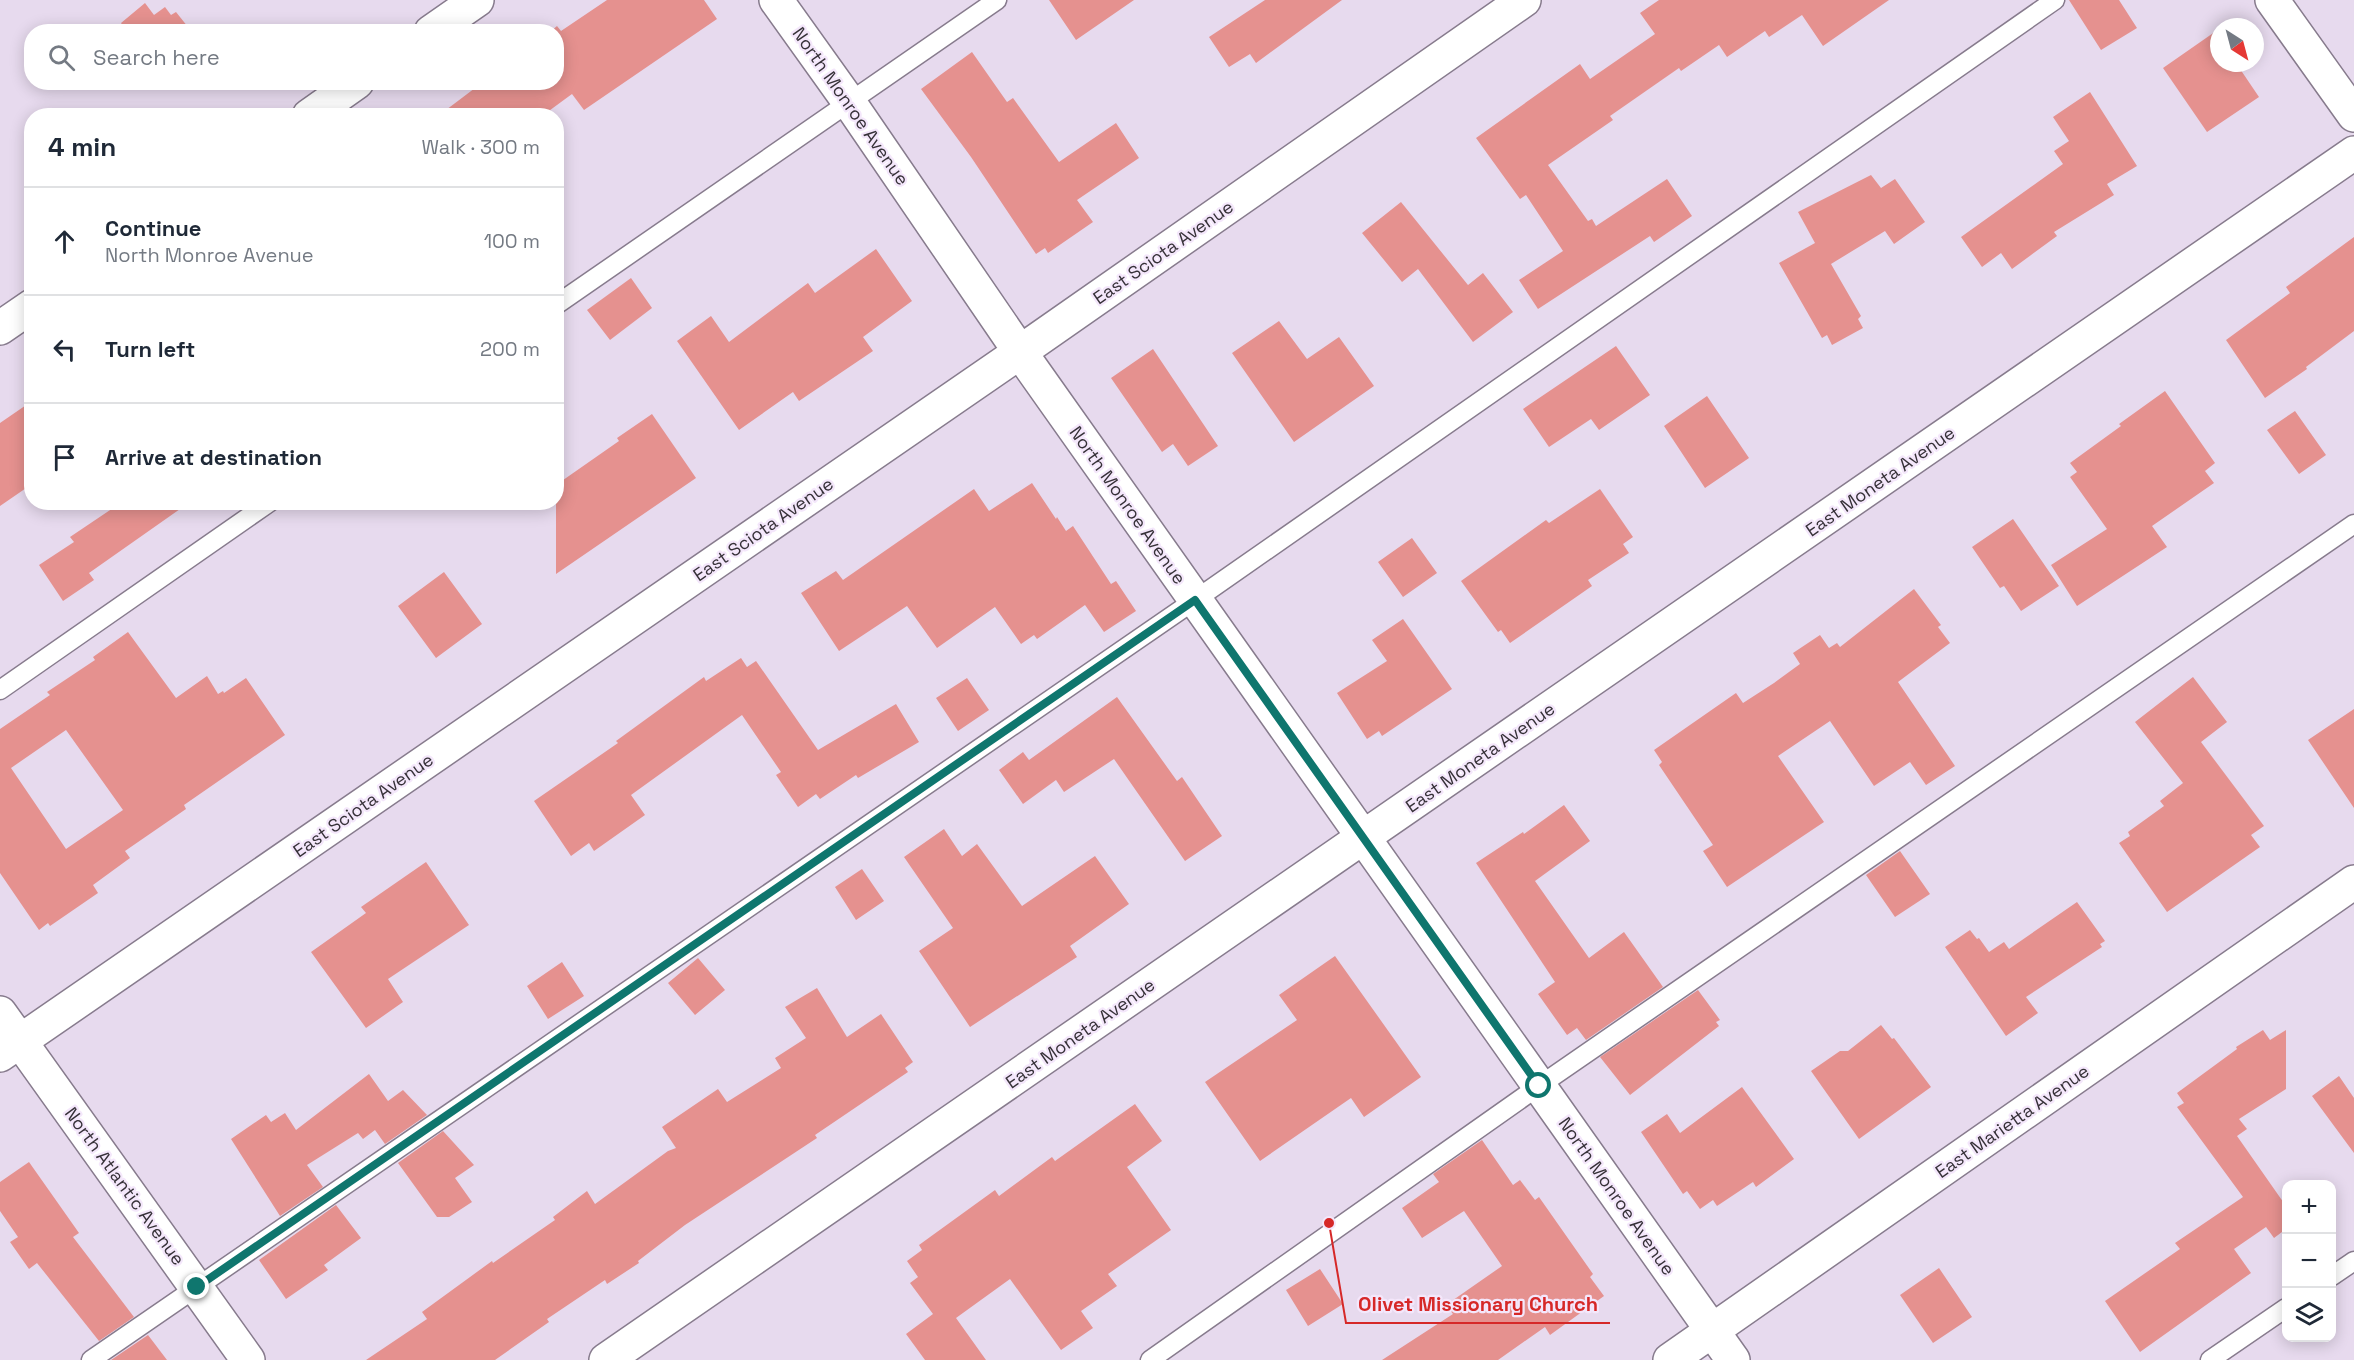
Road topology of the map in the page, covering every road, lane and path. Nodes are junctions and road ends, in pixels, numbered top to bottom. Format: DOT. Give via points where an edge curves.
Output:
graph roads {
  1 [pos="477,0"];
  2 [pos="776,0"];
  3 [pos="997,0"];
  4 [pos="1524,0"];
  5 [pos="2055,0"];
  6 [pos="2272,0"];
  7 [pos="442,24"];
  8 [pos="346,90"];
  9 [pos="849,102"];
  10 [pos="320,108"];
  11 [pos="2354,115"];
  12 [pos="2354,153"];
  13 [pos="564,298"];
  14 [pos="24,311"];
  15 [pos="0,327"];
  16 [pos="1020,352"];
  17 [pos="259,510"];
  18 [pos="2354,524"];
  19 [pos="1195,600"];
  20 [pos="0,690"];
  21 [pos="1363,838"];
  22 [pos="2354,882"];
  23 [pos="0,1013"];
  24 [pos="10,1048"];
  25 [pos="1539,1086"];
  26 [pos="2354,1261"];
  27 [pos="2336,1273"];
  28 [pos="197,1287"];
  29 [pos="2282,1311"];
  30 [pos="1712,1330"];
  31 [pos="91,1360"];
  32 [pos="248,1360"];
  33 [pos="606,1360"];
  34 [pos="1150,1360"];
  35 [pos="1670,1360"];
  36 [pos="1734,1360"];
  37 [pos="2210,1360"];
  1 -- 7 [label="street"];
  2 -- 9 [label="street, North Monroe Avenue"];
  3 -- 9 [label="lane"];
  4 -- 16 [label="street, East Sciota Avenue"];
  5 -- 19 [label="lane"];
  6 -- 11 [label="street"];
  8 -- 10 [label="street"];
  9 -- 13 [label="lane"];
  9 -- 16 [label="street, North Monroe Avenue"];
  12 -- 21 [label="street, East Moneta Avenue"];
  14 -- 15 [label="street"];
  16 -- 19 [label="street, North Monroe Avenue"];
  16 -- 24 [label="street, East Sciota Avenue"];
  17 -- 20 [label="lane"];
  18 -- 25 [label="lane"];
  19 -- 21 [label="street, North Monroe Avenue"];
  19 -- 28 [label="lane"];
  21 -- 25 [label="street, North Monroe Avenue"];
  21 -- 33 [label="street, East Moneta Avenue"];
  22 -- 30 [label="street, East Marietta Avenue"];
  23 -- 24 [label="street, North Atlantic Avenue"];
  24 -- 28 [label="street, North Atlantic Avenue"];
  25 -- 30 [label="street, North Monroe Avenue"];
  25 -- 34 [label="lane"];
  26 -- 27 [label="lane"];
  28 -- 31 [label="lane"];
  28 -- 32 [label="street, North Atlantic Avenue"];
  29 -- 37 [label="lane"];
  30 -- 35 [label="street, East Marietta Avenue"];
  30 -- 36 [label="street, North Monroe Avenue"];
}
